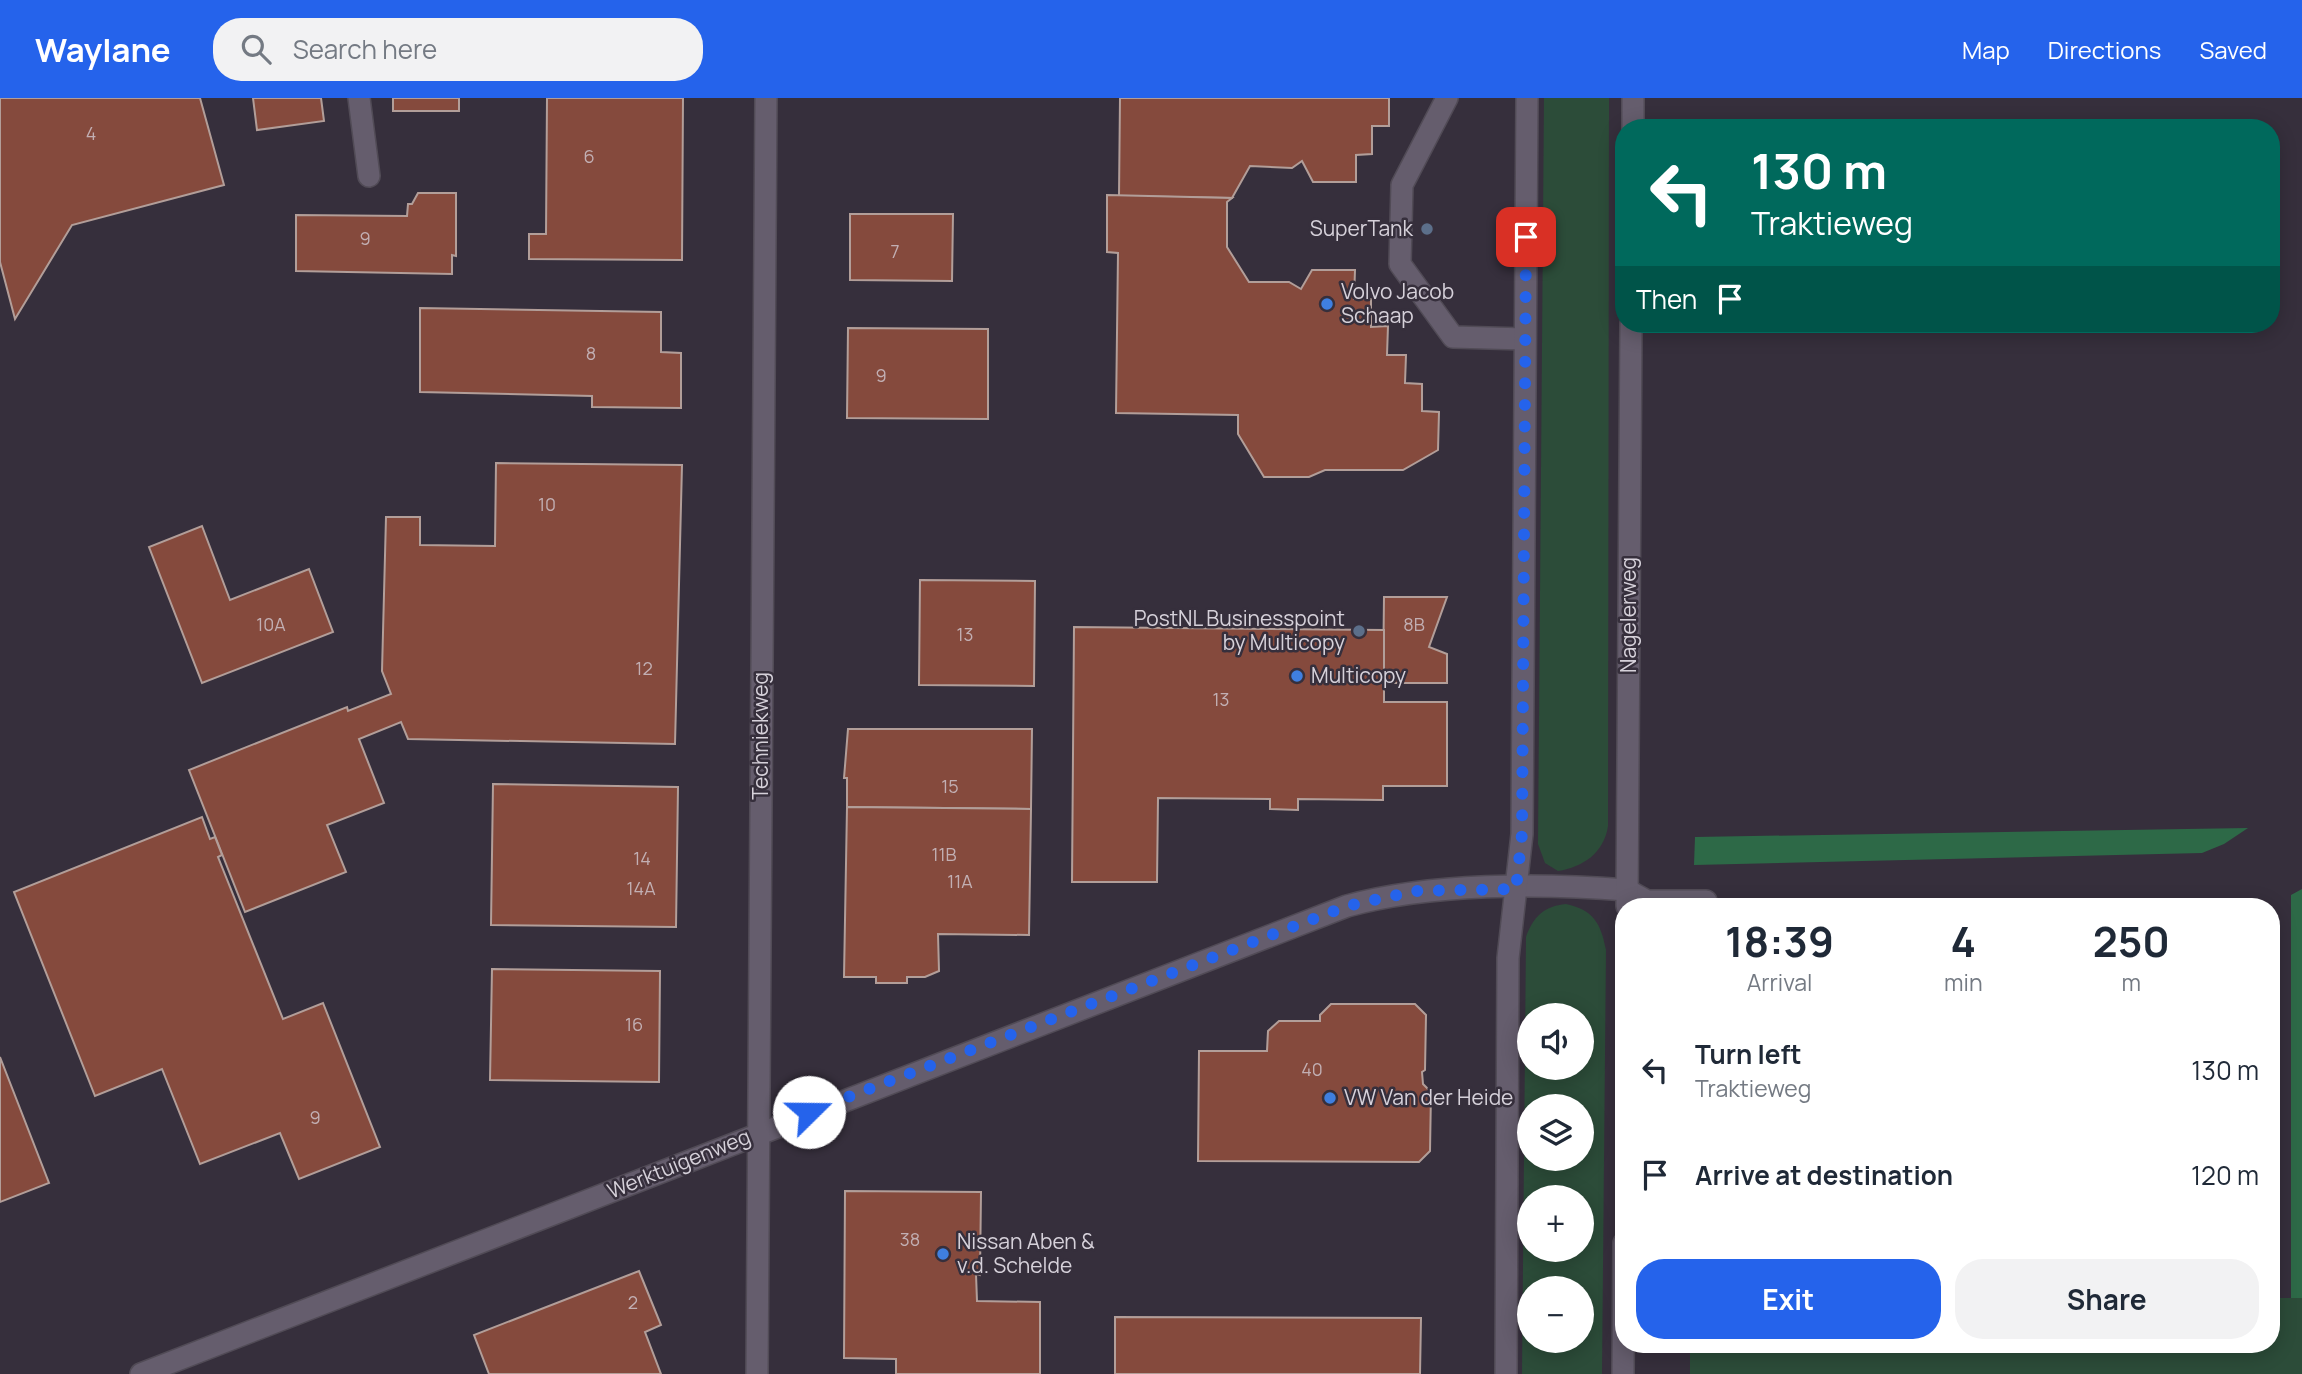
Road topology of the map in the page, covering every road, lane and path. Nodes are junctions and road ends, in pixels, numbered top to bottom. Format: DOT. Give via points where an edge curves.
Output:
graph roads {
  1 [pos="359,98"];
  2 [pos="766,98"];
  3 [pos="1447,98"];
  4 [pos="1527,98"];
  5 [pos="1633,98"];
  6 [pos="1633,119"];
  7 [pos="369,176"];
  8 [pos="1631,333"];
  9 [pos="1525,339"];
  10 [pos="1516,889"];
  11 [pos="1616,898"];
  12 [pos="1627,898"];
  13 [pos="759,1132"];
  14 [pos="1623,1353"];
  15 [pos="141,1374"];
  16 [pos="757,1374"];
  17 [pos="1506,1374"];
  18 [pos="1623,1374"];
  1 -- 7 [label="street"];
  2 -- 13 [label="street, Techniekweg"];
  3 -- 9 [label="street" via="1402,185 1400,264 1453,337"];
  4 -- 9 [label="street"];
  5 -- 6 [label="street"];
  8 -- 12 [label="street, Nagelerweg"];
  9 -- 10 [label="street" via="1522,825"];
  10 -- 11 [label="street, Werktuigenweg"];
  10 -- 13 [label="street, Werktuigenweg" via="1415,891 1347,906"];
  10 -- 17 [label="street" via="1508,958"];
  13 -- 15 [label="street, Werktuigenweg"];
  13 -- 16 [label="street, Techniekweg"];
  14 -- 18 [label="street"];
}
